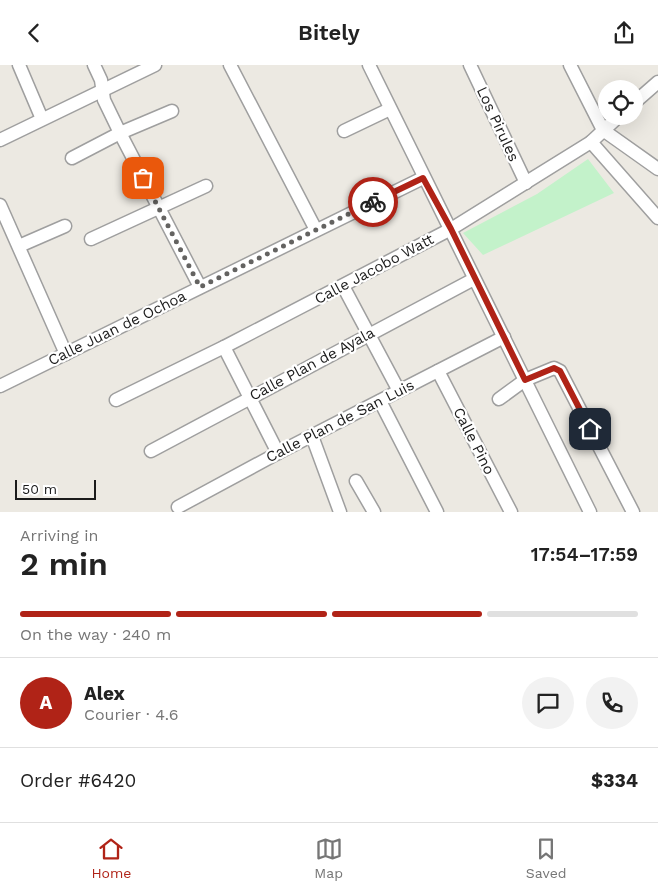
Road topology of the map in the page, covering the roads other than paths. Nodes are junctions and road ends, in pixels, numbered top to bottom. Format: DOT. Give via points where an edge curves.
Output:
graph roads {
  1 [pos="19,65"];
  2 [pos="94,65"];
  3 [pos="155,65"];
  4 [pos="230,65"];
  5 [pos="369,65"];
  6 [pos="470,65"];
  7 [pos="570,65"];
  8 [pos="658,82"];
  9 [pos="104,90"];
  10 [pos="643,95"];
  11 [pos="390,109"];
  12 [pos="172,111"];
  13 [pos="42,119"];
  14 [pos="609,125"];
  15 [pos="603,130"];
  16 [pos="344,131"];
  17 [pos="120,133"];
  18 [pos="0,140"];
  19 [pos="590,142"];
  20 [pos="72,157"];
  21 [pos="658,169"];
  22 [pos="423,178"];
  23 [pos="526,183"];
  24 [pos="206,186"];
  25 [pos="0,205"];
  26 [pos="159,207"];
  27 [pos="658,218"];
  28 [pos="65,226"];
  29 [pos="451,229"];
  30 [pos="316,230"];
  31 [pos="91,239"];
  32 [pos="19,246"];
  33 [pos="474,279"];
  34 [pos="343,286"];
  35 [pos="200,287"];
  36 [pos="368,334"];
  37 [pos="504,337"];
  38 [pos="224,347"];
  39 [pos="66,354"];
  40 [pos="438,371"];
  41 [pos="525,380"];
  42 [pos="0,385"];
  43 [pos="399,391"];
  44 [pos="251,397"];
  45 [pos="499,399"];
  46 [pos="116,400"];
  47 [pos="380,401"];
  48 [pos="312,435"];
  49 [pos="151,451"];
  50 [pos="278,453"];
  51 [pos="356,481"];
  52 [pos="178,507"];
  53 [pos="340,512"];
  54 [pos="374,512"];
  55 [pos="436,512"];
  56 [pos="511,512"];
  57 [pos="590,512"];
  58 [pos="633,512"];
  1 -- 13 [label="street"];
  2 -- 9 [label="street"];
  3 -- 9 [label="street"];
  4 -- 30 [label="street"];
  5 -- 11 [label="street"];
  6 -- 23 [label="street, Los Pirules"];
  7 -- 15 [label="street"];
  8 -- 10 [label="street"];
  9 -- 13 [label="street"];
  9 -- 17 [label="street" via="104,99"];
  11 -- 16 [label="street"];
  11 -- 22 [label="street"];
  12 -- 17 [label="street"];
  13 -- 18 [label="street"];
  14 -- 15 [label="street, Calle Jacobo Watt"];
  15 -- 19 [label="street, Calle Jacobo Watt"];
  15 -- 21 [label="street"];
  17 -- 20 [label="street"];
  17 -- 26 [label="street"];
  19 -- 23 [label="street, Calle Jacobo Watt"];
  19 -- 27 [label="street"];
  22 -- 29 [label="street"];
  22 -- 30 [label="street, Calle Juan de Ochoa"];
  23 -- 29 [label="street, Calle Jacobo Watt"];
  24 -- 26 [label="street"];
  25 -- 32 [label="street"];
  26 -- 31 [label="street"];
  26 -- 35 [label="street"];
  28 -- 32 [label="street"];
  29 -- 33 [label="street"];
  29 -- 34 [label="street, Calle Jacobo Watt"];
  30 -- 35 [label="street, Calle Juan de Ochoa"];
  32 -- 39 [label="street"];
  33 -- 36 [label="street, Calle Plan de Ayala"];
  33 -- 37 [label="street"];
  34 -- 36 [label="street"];
  34 -- 38 [label="street, Calle Jacobo Watt"];
  35 -- 39 [label="street, Calle Juan de Ochoa"];
  36 -- 43 [label="street"];
  36 -- 44 [label="street, Calle Plan de Ayala"];
  37 -- 40 [label="street, Calle Plan de San Luis"];
  37 -- 41 [label="street"];
  38 -- 44 [label="street"];
  38 -- 46 [label="street, Calle Jacobo Watt"];
  39 -- 42 [label="street, Calle Juan de Ochoa"];
  40 -- 43 [label="street, Calle Plan de San Luis"];
  40 -- 56 [label="street, Calle Pino"];
  41 -- 45 [label="street"];
  41 -- 57 [label="street"];
  41 -- 58 [label="street" via="554,368 560,371"];
  43 -- 47 [label="street, Calle Plan de San Luis"];
  44 -- 49 [label="street, Calle Plan de Ayala"];
  44 -- 50 [label="street"];
  47 -- 48 [label="street, Calle Plan de San Luis"];
  47 -- 55 [label="street"];
  48 -- 50 [label="street, Calle Plan de San Luis"];
  48 -- 53 [label="street"];
  50 -- 52 [label="street, Calle Plan de San Luis"];
  51 -- 54 [label="street"];
}
